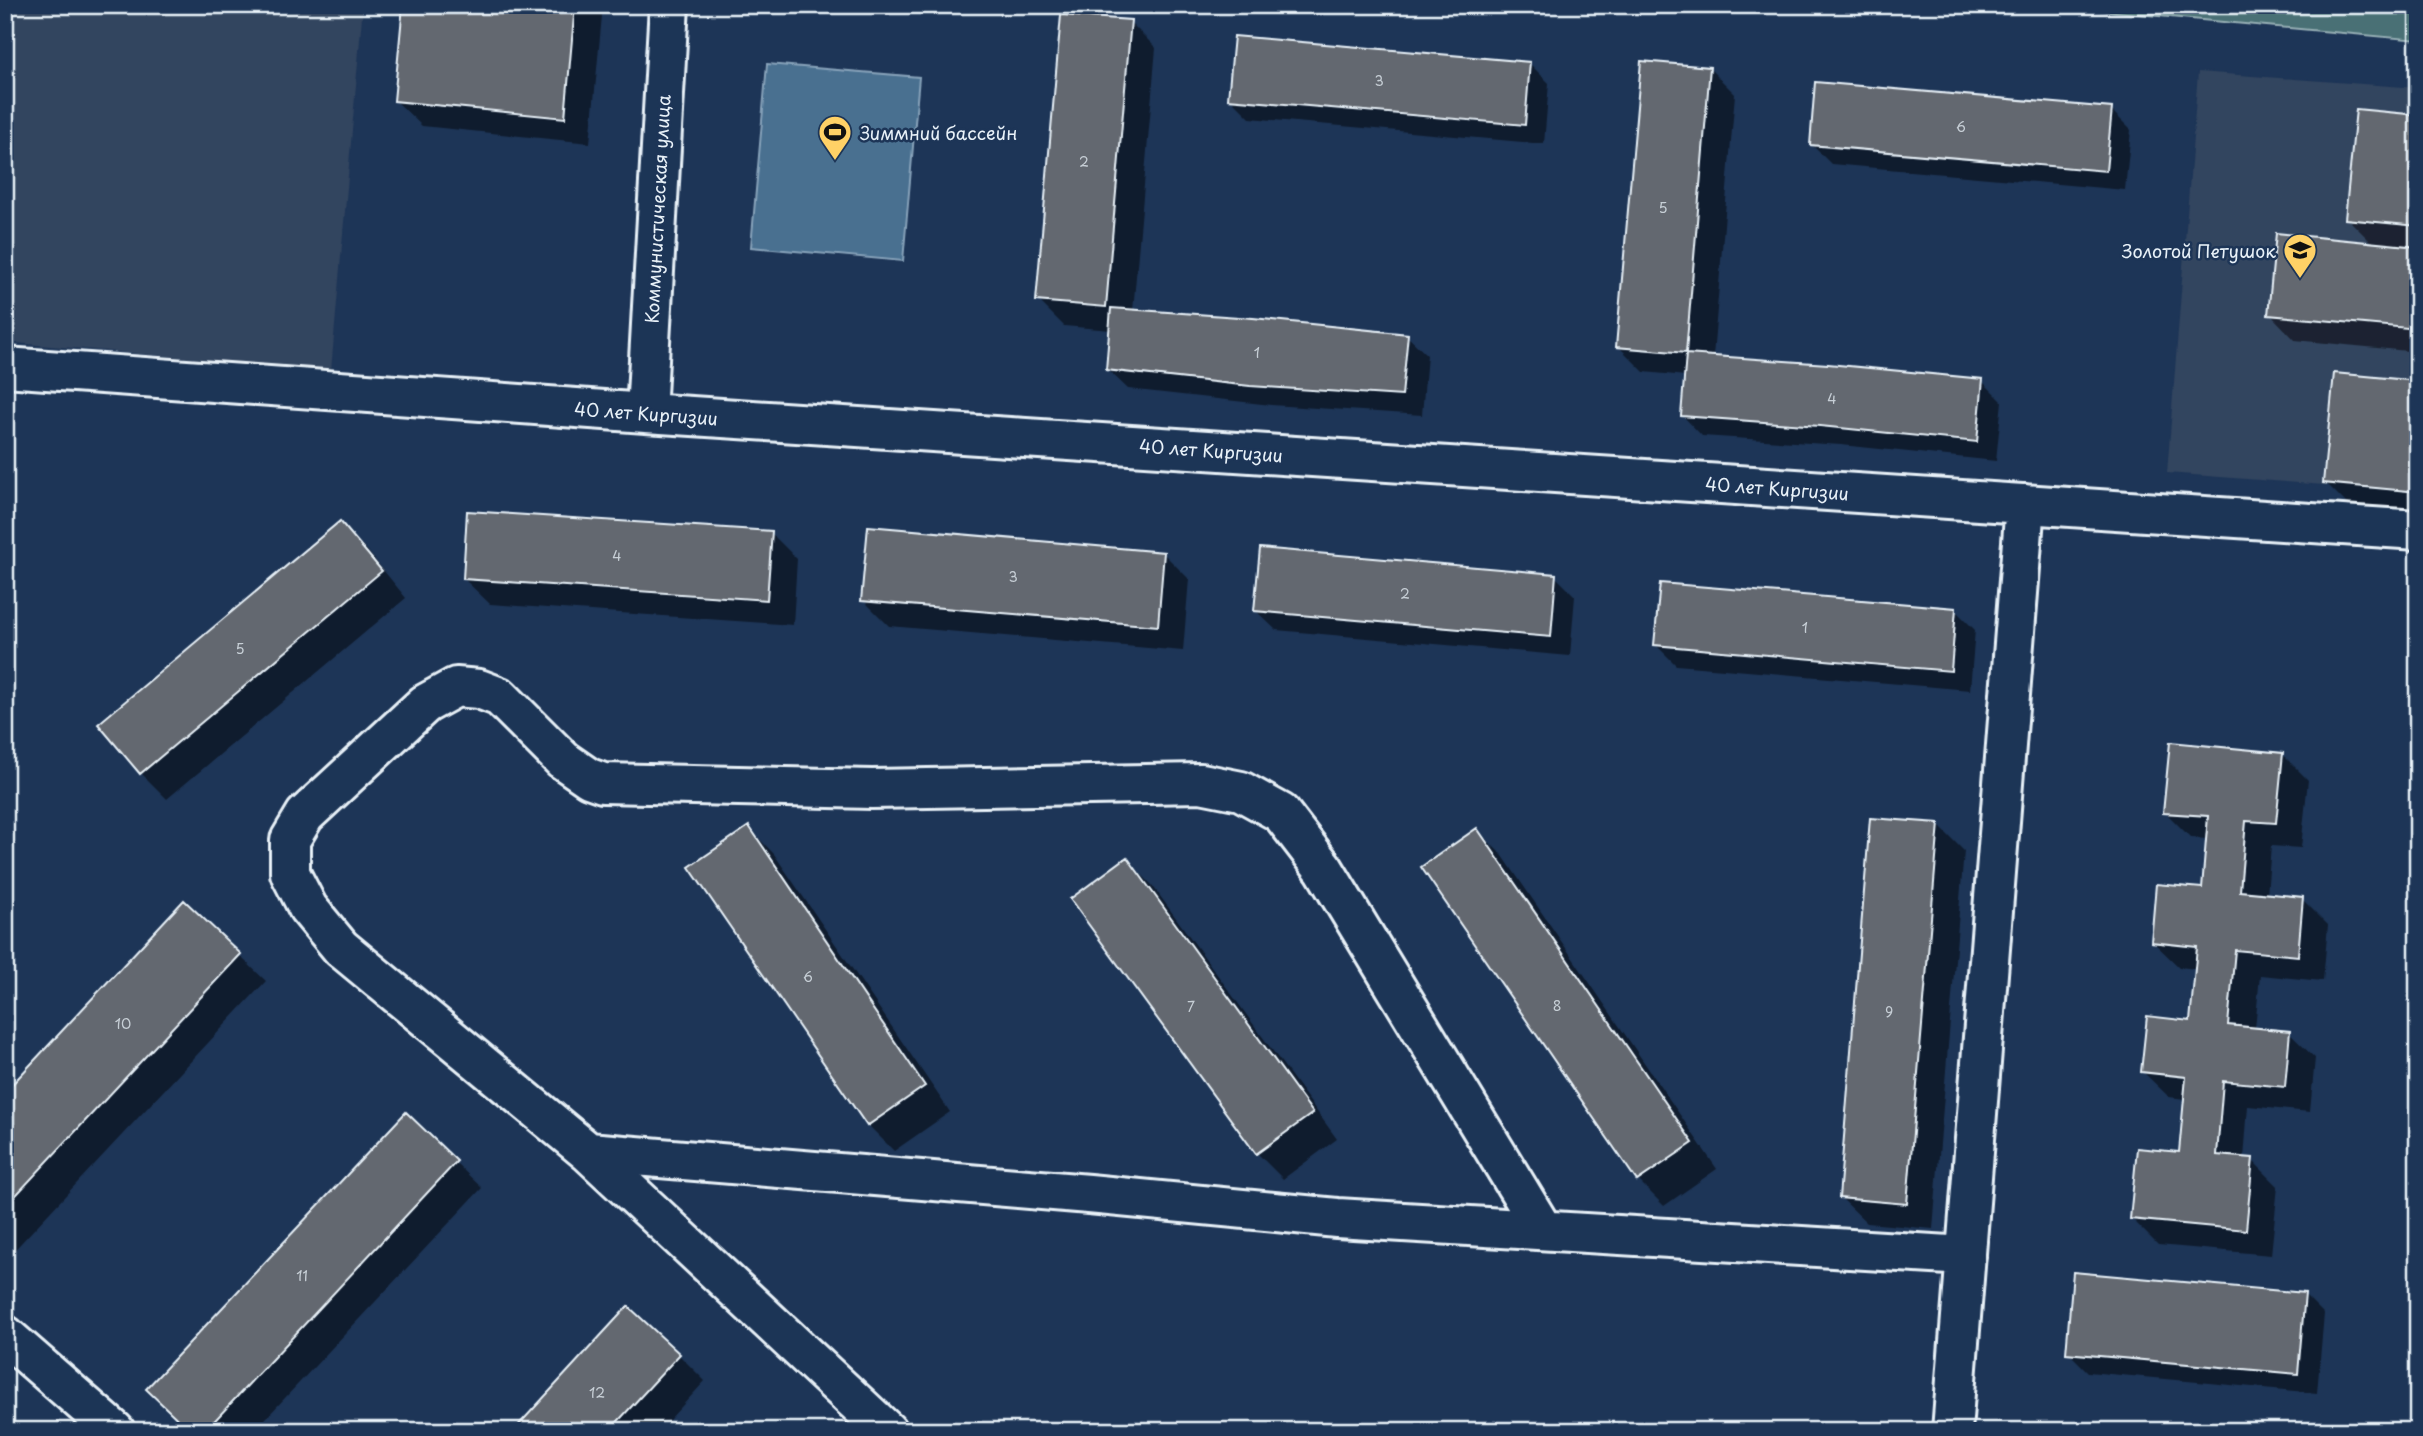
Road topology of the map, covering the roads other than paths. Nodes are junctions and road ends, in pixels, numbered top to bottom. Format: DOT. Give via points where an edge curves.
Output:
graph roads {
  1 [pos="669,5"];
  2 [pos="5,367"];
  3 [pos="646,413"];
  4 [pos="2025,504"];
  5 [pos="2418,530"];
  6 [pos="588,1153"];
  7 [pos="1544,1230"];
  8 [pos="1966,1255"];
  9 [pos="5,1335"];
  10 [pos="115,1431"];
  11 [pos="887,1431"];
  12 [pos="1952,1431"];
  1 -- 3 [label="street, Коммунистическая улица"];
  2 -- 3 [label="street, 40 лет Киргизии"];
  3 -- 4 [label="street, 40 лет Киргизии"];
  4 -- 5 [label="street, 40 лет Киргизии"];
  4 -- 8 [label="street"];
  6 -- 7 [label="street" via="1337,1218"];
  6 -- 7 [label="street" via="341,948 308,908 290,873 290,840 305,815 425,704 456,687 500,697 563,760 603,783 872,789 1200,783 1241,791 1281,813 1324,869"];
  6 -- 11 [label="street"];
  7 -- 8 [label="street"];
  8 -- 12 [label="street"];
  9 -- 10 [label="street"];
}
